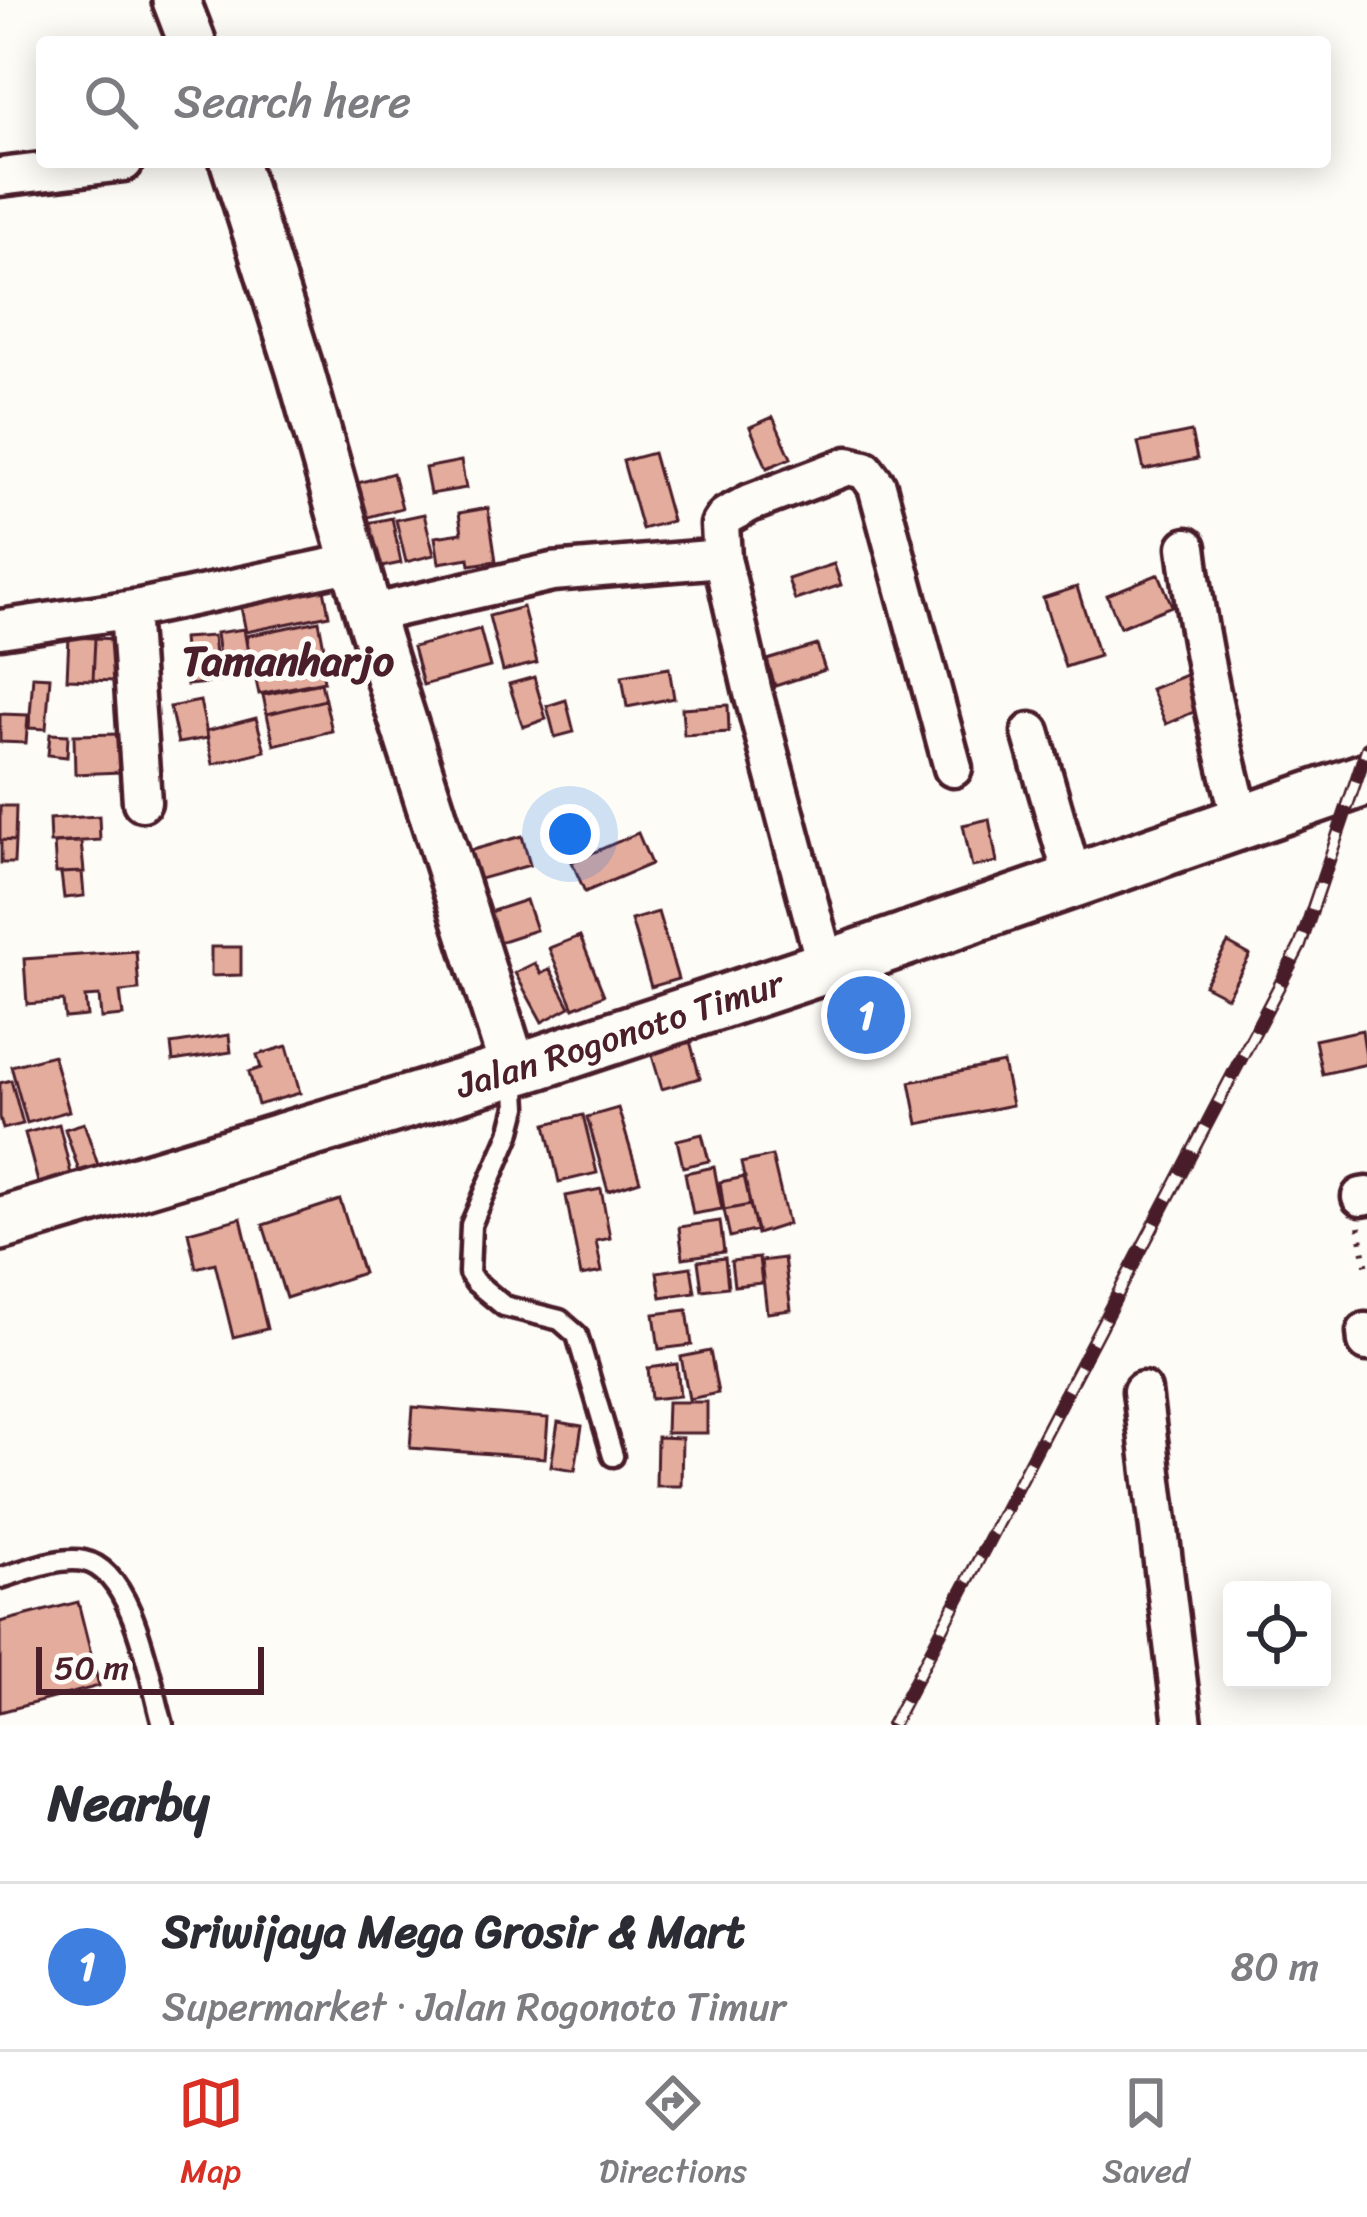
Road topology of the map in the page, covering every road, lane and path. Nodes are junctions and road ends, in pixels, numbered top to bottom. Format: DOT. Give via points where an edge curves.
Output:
graph roads {
  1 [pos="176,0"];
  2 [pos="189,36"];
  3 [pos="74,168"];
  4 [pos="236,168"];
  5 [pos="0,177"];
  6 [pos="1187,547"];
  7 [pos="722,558"];
  8 [pos="355,562"];
  9 [pos="129,610"];
  10 [pos="369,614"];
  11 [pos="0,629"];
  12 [pos="1031,733"];
  13 [pos="952,768"];
  14 [pos="1367,779"];
  15 [pos="142,802"];
  16 [pos="1241,823"];
  17 [pos="1074,881"];
  18 [pos="826,967"];
  19 [pos="514,1070"];
  20 [pos="0,1225"];
  21 [pos="1366,1332"];
  22 [pos="1367,1342"];
  23 [pos="1142,1391"];
  24 [pos="613,1456"];
  25 [pos="0,1578"];
  26 [pos="163,1725"];
  27 [pos="1183,1725"];
  1 -- 2 [label="street"];
  3 -- 5 [label="street"];
  4 -- 8 [label="street"];
  6 -- 16 [label="street"];
  7 -- 10 [label="street" via="552,572"];
  7 -- 13 [label="street" via="727,516 848,466 865,470 877,486"];
  7 -- 18 [label="street"];
  8 -- 9 [label="street"];
  8 -- 10 [label="street"];
  9 -- 11 [label="street"];
  9 -- 15 [label="street"];
  10 -- 19 [label="street"];
  12 -- 17 [label="street"];
  14 -- 16 [label="main road, Jalan Rogonoto Timur"];
  16 -- 17 [label="main road, Jalan Rogonoto Timur"];
  17 -- 18 [label="main road, Jalan Rogonoto Timur"];
  18 -- 19 [label="main road, Jalan Rogonoto Timur"];
  19 -- 20 [label="main road, Jalan Rogonoto Timur"];
  19 -- 24 [label="lane" via="517,1107 471,1225 469,1273 504,1306 560,1320 577,1334"];
  21 -- 22 [label="street"];
  23 -- 27 [label="street"];
  25 -- 26 [label="lane" via="64,1561 101,1567 129,1605"];
}
